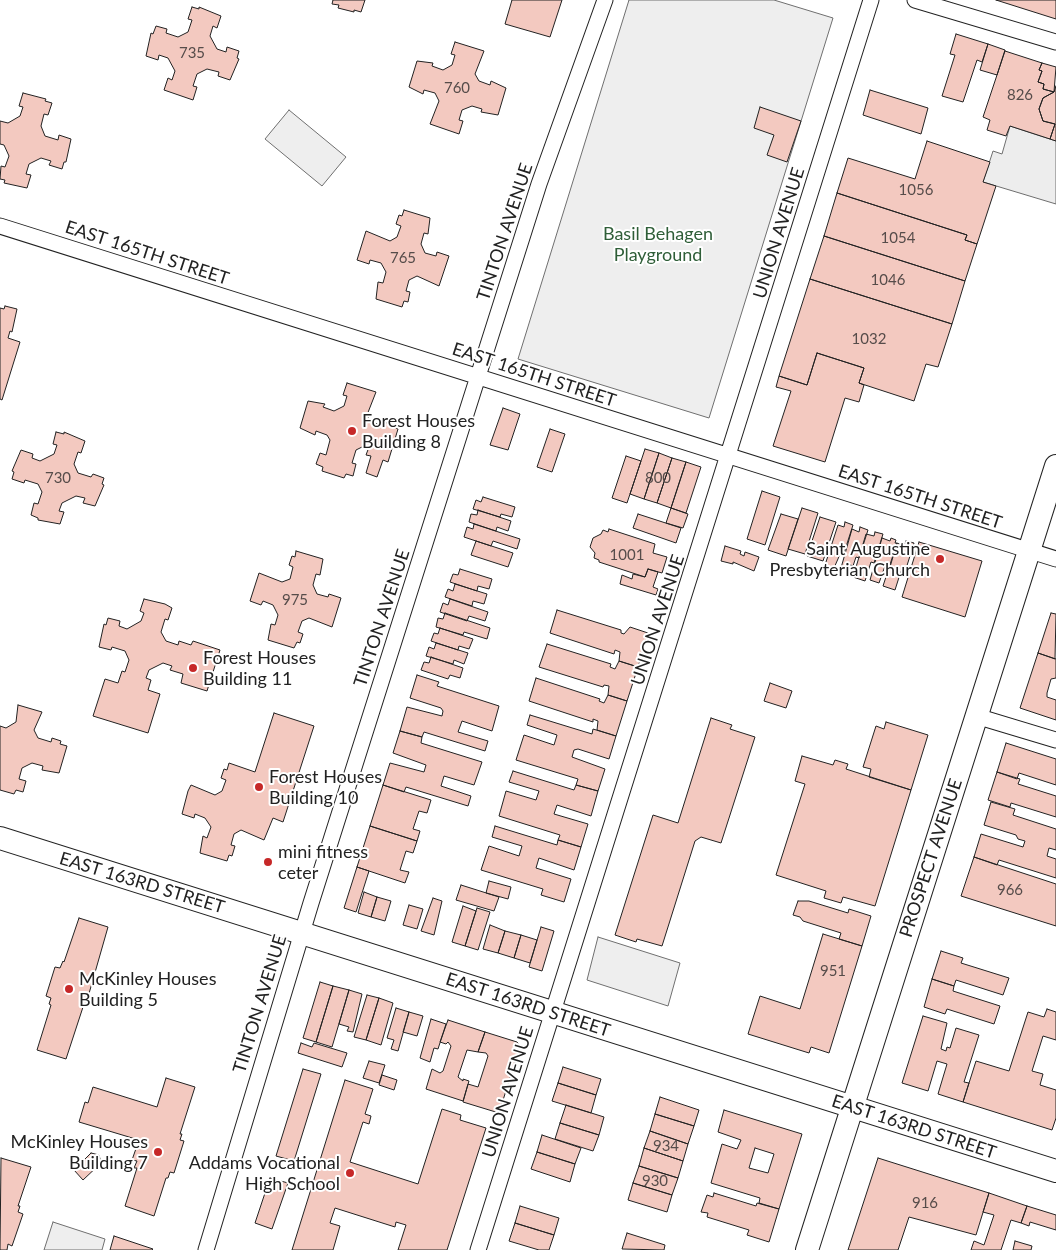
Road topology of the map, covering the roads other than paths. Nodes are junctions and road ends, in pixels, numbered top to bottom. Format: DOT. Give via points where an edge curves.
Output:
graph roads {
  1 [pos="604,0"];
  2 [pos="871,0"];
  3 [pos="915,0"];
  4 [pos="1056,42"];
  5 [pos="0,226"];
  6 [pos="478,377"];
  7 [pos="729,456"];
  8 [pos="1056,466"];
  9 [pos="1029,551"];
  10 [pos="1056,559"];
  11 [pos="976,716"];
  12 [pos="1056,740"];
  13 [pos="0,838"];
  14 [pos="302,934"];
  15 [pos="552,1013"];
  16 [pos="851,1107"];
  17 [pos="1056,1171"];
  18 [pos="206,1250"];
  19 [pos="478,1250"];
  20 [pos="808,1250"];
  1 -- 6 [label="street, TINTON AVENUE" via="539,184"];
  2 -- 7 [label="street, UNION AVENUE"];
  3 -- 4 [label="street"];
  5 -- 6 [label="street, EAST 165TH STREET"];
  6 -- 7 [label="street, EAST 165TH STREET"];
  6 -- 14 [label="street, TINTON AVENUE"];
  7 -- 9 [label="street, EAST 165TH STREET"];
  7 -- 15 [label="street, UNION AVENUE"];
  8 -- 9 [label="main road, PROSPECT AVENUE"];
  9 -- 10 [label="street, EAST 165TH STREET"];
  9 -- 11 [label="main road, PROSPECT AVENUE"];
  11 -- 12 [label="street"];
  11 -- 16 [label="main road, PROSPECT AVENUE"];
  13 -- 14 [label="main road, EAST 163RD STREET"];
  14 -- 15 [label="main road, EAST 163RD STREET"];
  14 -- 18 [label="street, TINTON AVENUE"];
  15 -- 16 [label="main road, EAST 163RD STREET"];
  15 -- 19 [label="street, UNION AVENUE"];
  16 -- 17 [label="main road, EAST 163RD STREET"];
  16 -- 20 [label="main road, PROSPECT AVENUE"];
}
